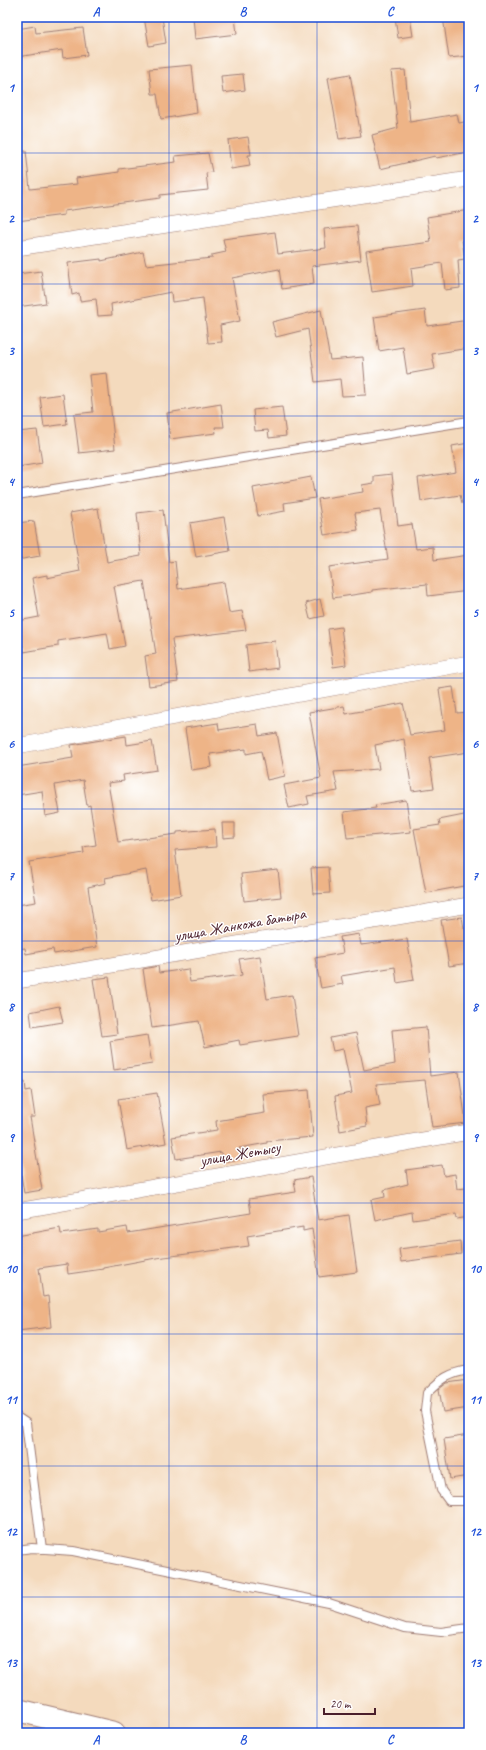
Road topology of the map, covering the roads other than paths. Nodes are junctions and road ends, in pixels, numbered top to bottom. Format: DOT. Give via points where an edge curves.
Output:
graph roads {
  1 [pos="469,179"];
  2 [pos="17,248"];
  3 [pos="469,421"];
  4 [pos="17,495"];
  5 [pos="469,663"];
  6 [pos="17,746"];
  7 [pos="469,905"];
  8 [pos="17,981"];
  9 [pos="469,1132"];
  10 [pos="17,1211"];
  11 [pos="469,1370"];
  12 [pos="17,1417"];
  13 [pos="469,1501"];
  14 [pos="42,1549"];
  15 [pos="17,1550"];
  16 [pos="469,1628"];
  17 [pos="17,1710"];
  18 [pos="114,1733"];
  1 -- 2 [label="street"];
  3 -- 4 [label="lane"];
  5 -- 6 [label="street"];
  7 -- 8 [label="street, улица Жанкожа батыра"];
  9 -- 10 [label="street, улица Жетысу"];
  11 -- 13 [label="lane" via="453,1372 439,1381 427,1393 425,1411 441,1490 449,1501"];
  12 -- 14 [label="lane" via="26,1423"];
  14 -- 15 [label="lane"];
  14 -- 16 [label="lane" via="74,1551 329,1603 405,1628 441,1632"];
  17 -- 18 [label="highway"];
}
